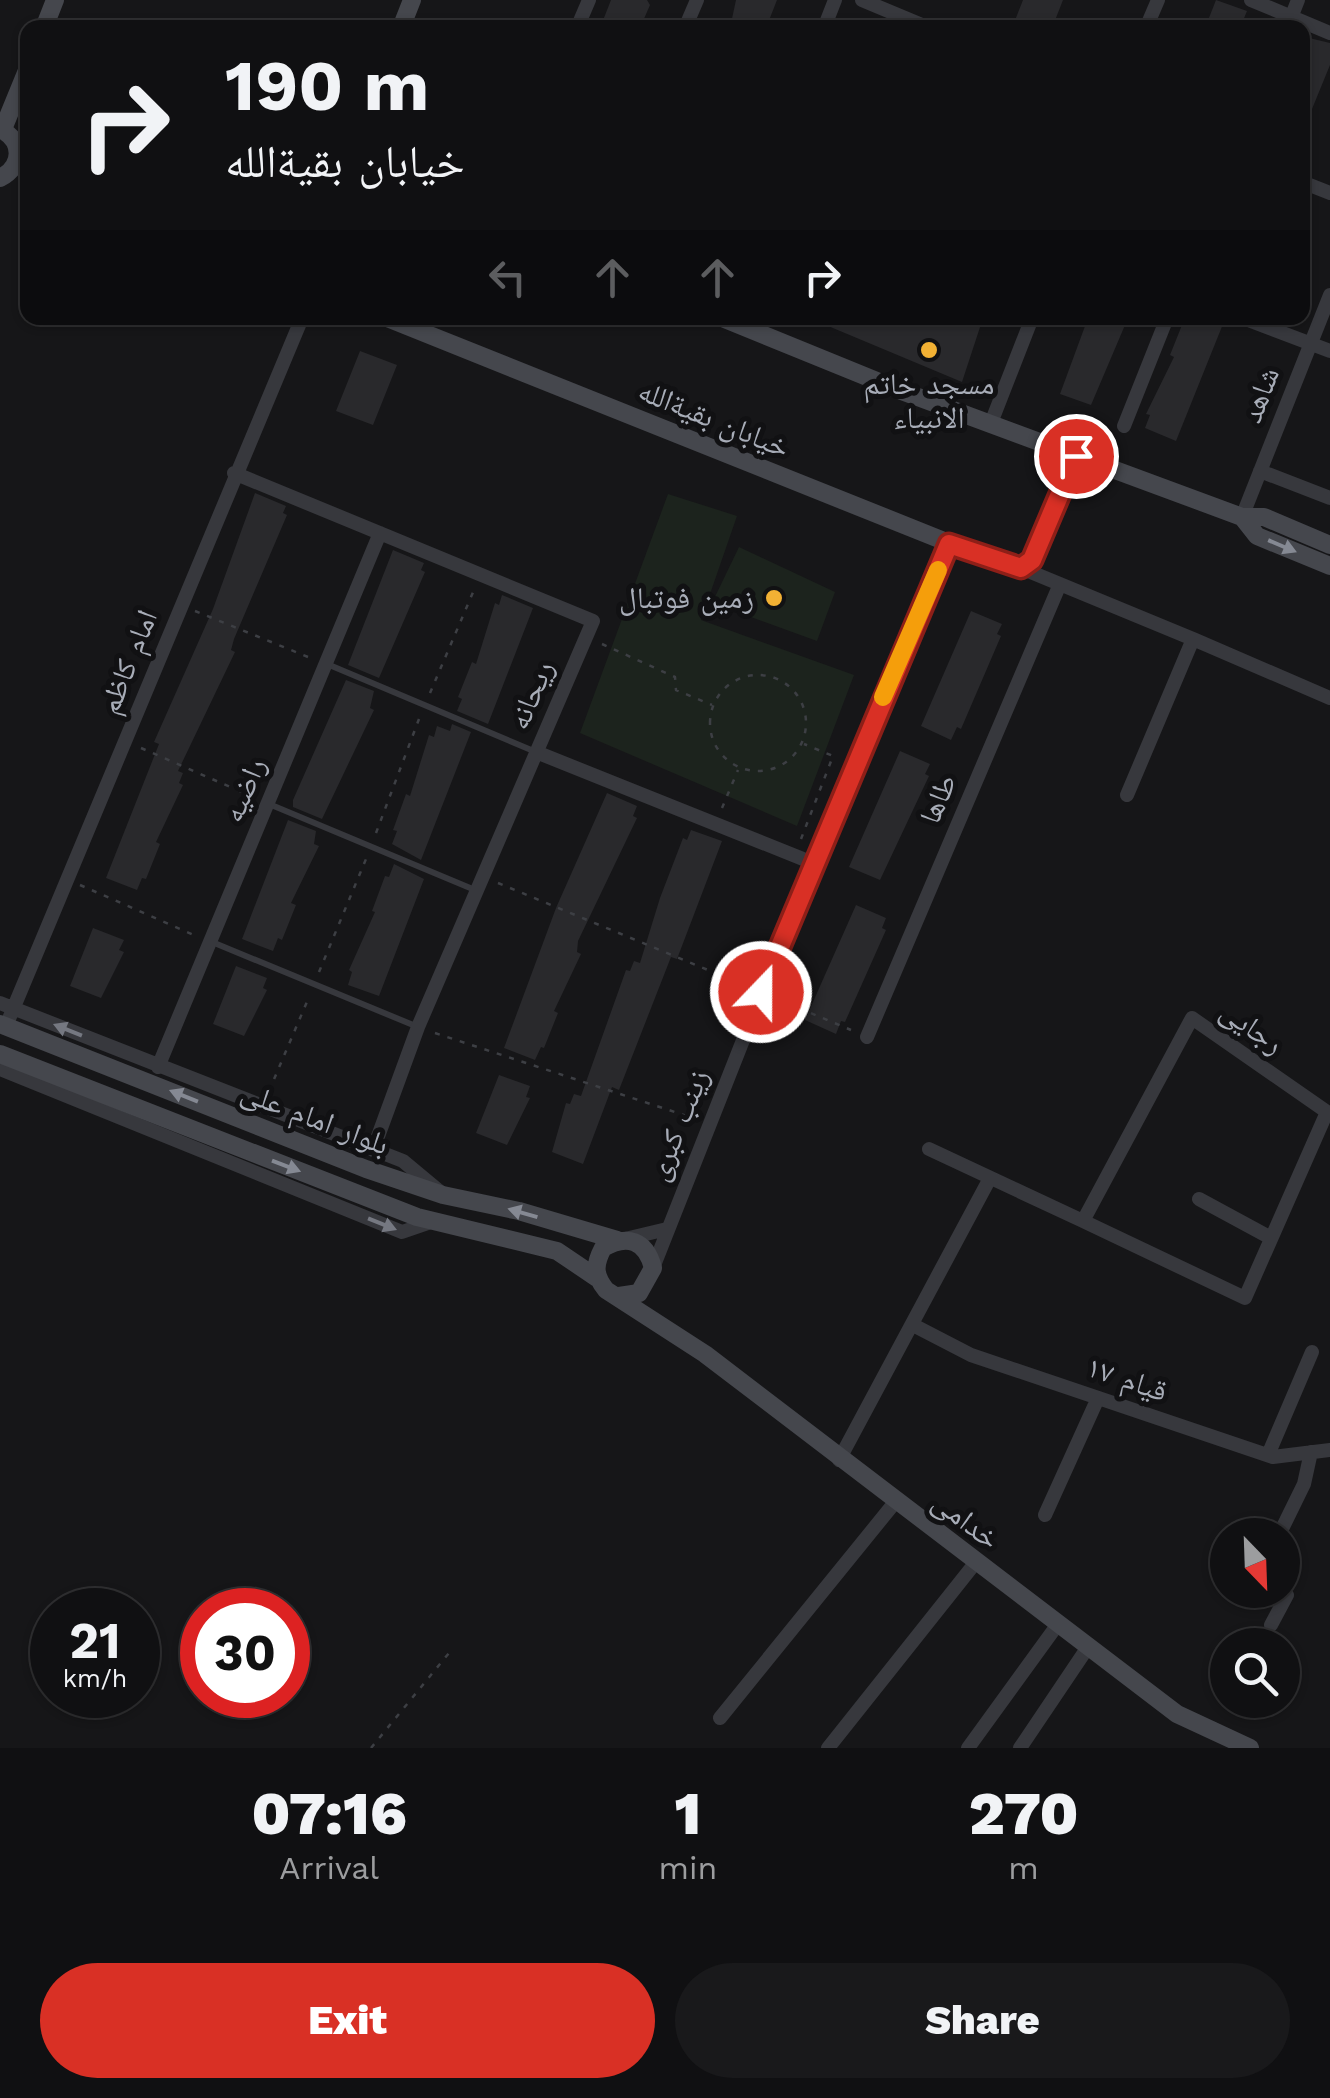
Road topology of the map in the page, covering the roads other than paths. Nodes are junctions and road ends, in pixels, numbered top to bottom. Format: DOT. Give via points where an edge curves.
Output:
graph roads {
  1 [pos="862,0"];
  2 [pos="1250,0"];
  3 [pos="910,20"];
  4 [pos="1285,20"];
  5 [pos="20,86"];
  6 [pos="1,129"];
  7 [pos="20,156"];
  8 [pos="1330,294"];
  9 [pos="299,325"];
  10 [pos="404,325"];
  11 [pos="740,325"];
  12 [pos="1029,325"];
  13 [pos="1164,325"];
  14 [pos="1261,325"];
  15 [pos="1310,344"];
  16 [pos="1330,352"];
  17 [pos="991,422"];
  18 [pos="1124,426"];
  19 [pos="1076,456"];
  20 [pos="1260,471"];
  21 [pos="234,473"];
  22 [pos="1330,498"];
  23 [pos="1242,517"];
  24 [pos="380,533"];
  25 [pos="949,544"];
  26 [pos="1330,546"];
  27 [pos="1330,566"];
  28 [pos="1021,568"];
  29 [pos="1060,584"];
  30 [pos="1193,639"];
  31 [pos="326,664"];
  32 [pos="1330,698"];
  33 [pos="536,752"];
  34 [pos="1127,794"];
  35 [pos="268,804"];
  36 [pos="813,863"];
  37 [pos="480,884"];
  38 [pos="211,942"];
  39 [pos="5,1015"];
  40 [pos="418,1027"];
  41 [pos="867,1037"];
  42 [pos="1,1063"];
  43 [pos="158,1067"];
  44 [pos="1328,1113"];
  45 [pos="374,1150"];
  46 [pos="929,1150"];
  47 [pos="989,1180"];
  48 [pos="443,1195"];
  49 [pos="1199,1199"];
  50 [pos="1084,1221"];
  51 [pos="434,1222"];
  52 [pos="667,1229"];
  53 [pos="1271,1238"];
  54 [pos="621,1239"];
  55 [pos="652,1273"];
  56 [pos="597,1278"];
  57 [pos="620,1296"];
  58 [pos="657,1320"];
  59 [pos="914,1325"];
  60 [pos="1312,1352"];
  61 [pos="1098,1398"];
  62 [pos="1330,1450"];
  63 [pos="1311,1452"];
  64 [pos="1268,1455"];
  65 [pos="838,1460"];
  66 [pos="896,1501"];
  67 [pos="1046,1514"];
  68 [pos="1288,1518"];
  69 [pos="976,1562"];
  70 [pos="1279,1608"];
  71 [pos="1058,1624"];
  72 [pos="1271,1625"];
  73 [pos="1088,1647"];
  74 [pos="720,1718"];
  75 [pos="828,1748"];
  76 [pos="968,1748"];
  77 [pos="1020,1748"];
  78 [pos="1250,1748"];
  1 -- 3 [label="street"];
  2 -- 4 [label="street"];
  5 -- 6 [label="street"];
  6 -- 7 [label="street"];
  8 -- 15 [label="street, شاهد"];
  9 -- 21 [label="street, امام کاظم"];
  10 -- 25 [label="street, خیابان بقیةالله"];
  11 -- 17 [label="street"];
  12 -- 17 [label="street"];
  13 -- 18 [label="street"];
  14 -- 15 [label="street"];
  15 -- 16 [label="street"];
  15 -- 20 [label="street, شاهد"];
  17 -- 19 [label="street"];
  19 -- 23 [label="street"];
  19 -- 28 [label="street" via="1032,560"];
  20 -- 22 [label="street"];
  20 -- 23 [label="street, شاهد"];
  21 -- 24 [label="street, ریحانه"];
  21 -- 39 [label="street, امام کاظم" via="69,881"];
  23 -- 26 [label="street" via="1264,516"];
  23 -- 27 [label="street, one-way" via="1257,536"];
  24 -- 31 [label="street, راضیه"];
  24 -- 33 [label="street, ریحانه" via="592,621"];
  25 -- 28 [label="street, خیابان بقیةالله"];
  25 -- 36 [label="street, زینب کبری"];
  28 -- 29 [label="street"];
  29 -- 30 [label="street"];
  29 -- 41 [label="street, طاها"];
  30 -- 32 [label="street"];
  30 -- 34 [label="street"];
  31 -- 33 [label="lane"];
  31 -- 35 [label="street, راضیه"];
  33 -- 36 [label="street"];
  33 -- 37 [label="street, ریحانه"];
  35 -- 37 [label="lane"];
  35 -- 38 [label="street, راضیه"];
  36 -- 52 [label="street, زینب کبری"];
  37 -- 40 [label="street, ریحانه"];
  38 -- 40 [label="lane"];
  38 -- 43 [label="street, راضیه"];
  43 -- 39 [label="street, one-way"];
  48 -- 39 [label="street, بلوار امام علی, one-way"];
  40 -- 45 [label="street, ریحانه"];
  42 -- 51 [label="street, بلوار امام علی, one-way"];
  43 -- 45 [label="street"];
  44 -- 50 [label="street, رجایی" via="1192,1018"];
  44 -- 53 [label="street"];
  45 -- 48 [label="street" via="403,1161"];
  46 -- 47 [label="street"];
  47 -- 50 [label="street"];
  47 -- 59 [label="street"];
  48 -- 51 [label="street"];
  54 -- 48 [label="street, بلوار امام علی, one-way"];
  49 -- 53 [label="street"];
  50 -- 53 [label="street" via="1245,1298"];
  51 -- 56 [label="street, بلوار امام علی" via="557,1251"];
  52 -- 54 [label="street"];
  52 -- 55 [label="street, زینب کبری"];
  54 -- 55 [label="street" via="650,1254"];
  54 -- 56 [label="street" via="603,1248"];
  55 -- 57 [label="street" via="639,1293"];
  55 -- 58 [label="street"];
  56 -- 57 [label="street"];
  57 -- 58 [label="street, خدامی"];
  58 -- 65 [label="street, خدامی"];
  59 -- 61 [label="street, قیام ۱۷" via="971,1355"];
  59 -- 65 [label="street"];
  60 -- 64 [label="street"];
  61 -- 64 [label="street, قیام ۱۷"];
  61 -- 67 [label="street"];
  62 -- 63 [label="street, قیام ۱۷"];
  63 -- 64 [label="street, قیام ۱۷"];
  63 -- 68 [label="street"];
  65 -- 66 [label="street, خدامی"];
  66 -- 69 [label="street, خدامی"];
  66 -- 74 [label="street"];
  69 -- 71 [label="street, خدامی"];
  69 -- 75 [label="street"];
  70 -- 72 [label="street"];
  71 -- 73 [label="street, خدامی"];
  71 -- 76 [label="street"];
  73 -- 77 [label="street"];
  73 -- 78 [label="street, خدامی" via="1177,1714"];
}
